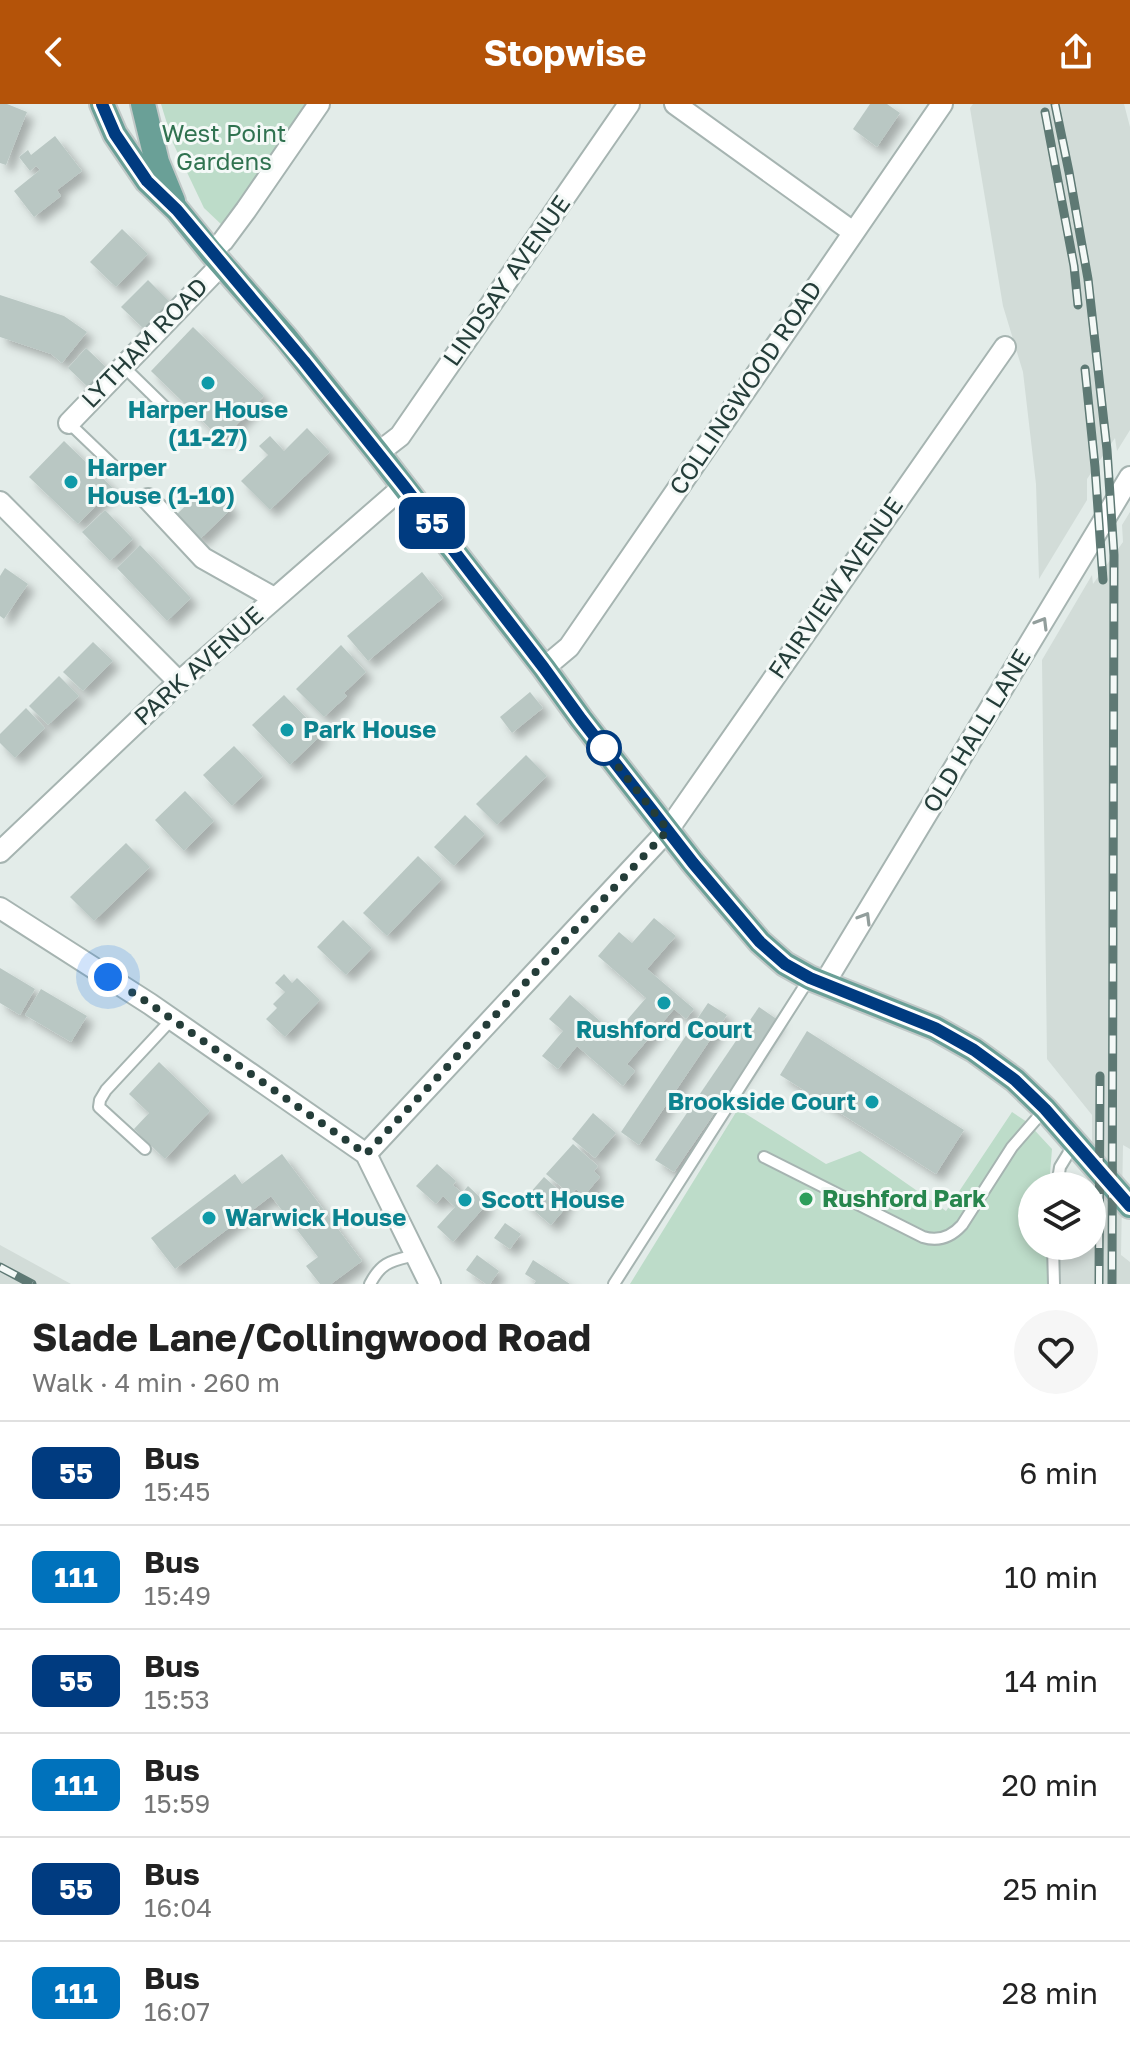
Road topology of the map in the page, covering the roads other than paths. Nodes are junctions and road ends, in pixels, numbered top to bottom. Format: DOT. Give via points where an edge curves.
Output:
graph roads {
  1 [pos="102,104"];
  2 [pos="143,104"];
  3 [pos="319,104"];
  4 [pos="629,104"];
  5 [pos="675,104"];
  6 [pos="942,104"];
  7 [pos="177,210"];
  8 [pos="853,232"];
  9 [pos="216,258"];
  10 [pos="1005,347"];
  11 [pos="124,367"];
  12 [pos="169,411"];
  13 [pos="69,423"];
  14 [pos="378,453"];
  15 [pos="114,466"];
  16 [pos="1130,477"];
  17 [pos="404,486"];
  18 [pos="148,499"];
  19 [pos="2,508"];
  20 [pos="274,598"];
  21 [pos="544,668"];
  22 [pos="179,682"];
  23 [pos="668,830"];
  24 [pos="0,852"];
  25 [pos="0,908"];
  26 [pos="817,981"];
  27 [pos="172,1019"];
  28 [pos="1045,1109"];
  29 [pos="1074,1144"];
  30 [pos="145,1149"];
  31 [pos="366,1154"];
  32 [pos="764,1157"];
  33 [pos="1059,1172"];
  34 [pos="1130,1206"];
  35 [pos="415,1255"];
  36 [pos="1053,1260"];
  37 [pos="370,1284"];
  38 [pos="430,1284"];
  39 [pos="614,1284"];
  40 [pos="1054,1284"];
  1 -- 7 [label="main road" via="147,181"];
  2 -- 7 [label="main road" via="157,162"];
  3 -- 9 [label="street, LYTHAM ROAD"];
  4 -- 14 [label="street, LINDSAY AVENUE" via="400,436"];
  5 -- 8 [label="street"];
  6 -- 8 [label="street, COLLINGWOOD ROAD"];
  7 -- 9 [label="main road"];
  8 -- 21 [label="street, COLLINGWOOD ROAD" via="569,647"];
  9 -- 11 [label="street, LYTHAM ROAD"];
  9 -- 14 [label="main road"];
  10 -- 23 [label="street, FAIRVIEW AVENUE"];
  11 -- 12 [label="lane"];
  11 -- 13 [label="street, LYTHAM ROAD"];
  13 -- 15 [label="lane"];
  14 -- 17 [label="main road"];
  26 -- 16 [label="street, OLD HALL LANE, one-way"];
  17 -- 20 [label="street, PARK AVENUE"];
  17 -- 21 [label="main road"];
  18 -- 20 [label="street" via="203,558"];
  19 -- 22 [label="street"];
  20 -- 22 [label="street, PARK AVENUE"];
  21 -- 23 [label="main road"];
  22 -- 24 [label="street, PARK AVENUE"];
  23 -- 26 [label="main road" via="760,942 785,964"];
  23 -- 31 [label="street, FAIRVIEW AVENUE"];
  25 -- 27 [label="street"];
  26 -- 28 [label="main road" via="935,1028 1015,1080"];
  26 -- 39 [label="lane"];
  27 -- 30 [label="lane" via="100,1100 99,1107"];
  27 -- 31 [label="street"];
  28 -- 29 [label="main road"];
  28 -- 32 [label="lane" via="1012,1147 962,1225 936,1240"];
  29 -- 33 [label="lane"];
  29 -- 34 [label="main road"];
  31 -- 35 [label="street"];
  35 -- 37 [label="lane" via="387,1263"];
  35 -- 38 [label="street"];
  36 -- 40 [label="lane"];
}
